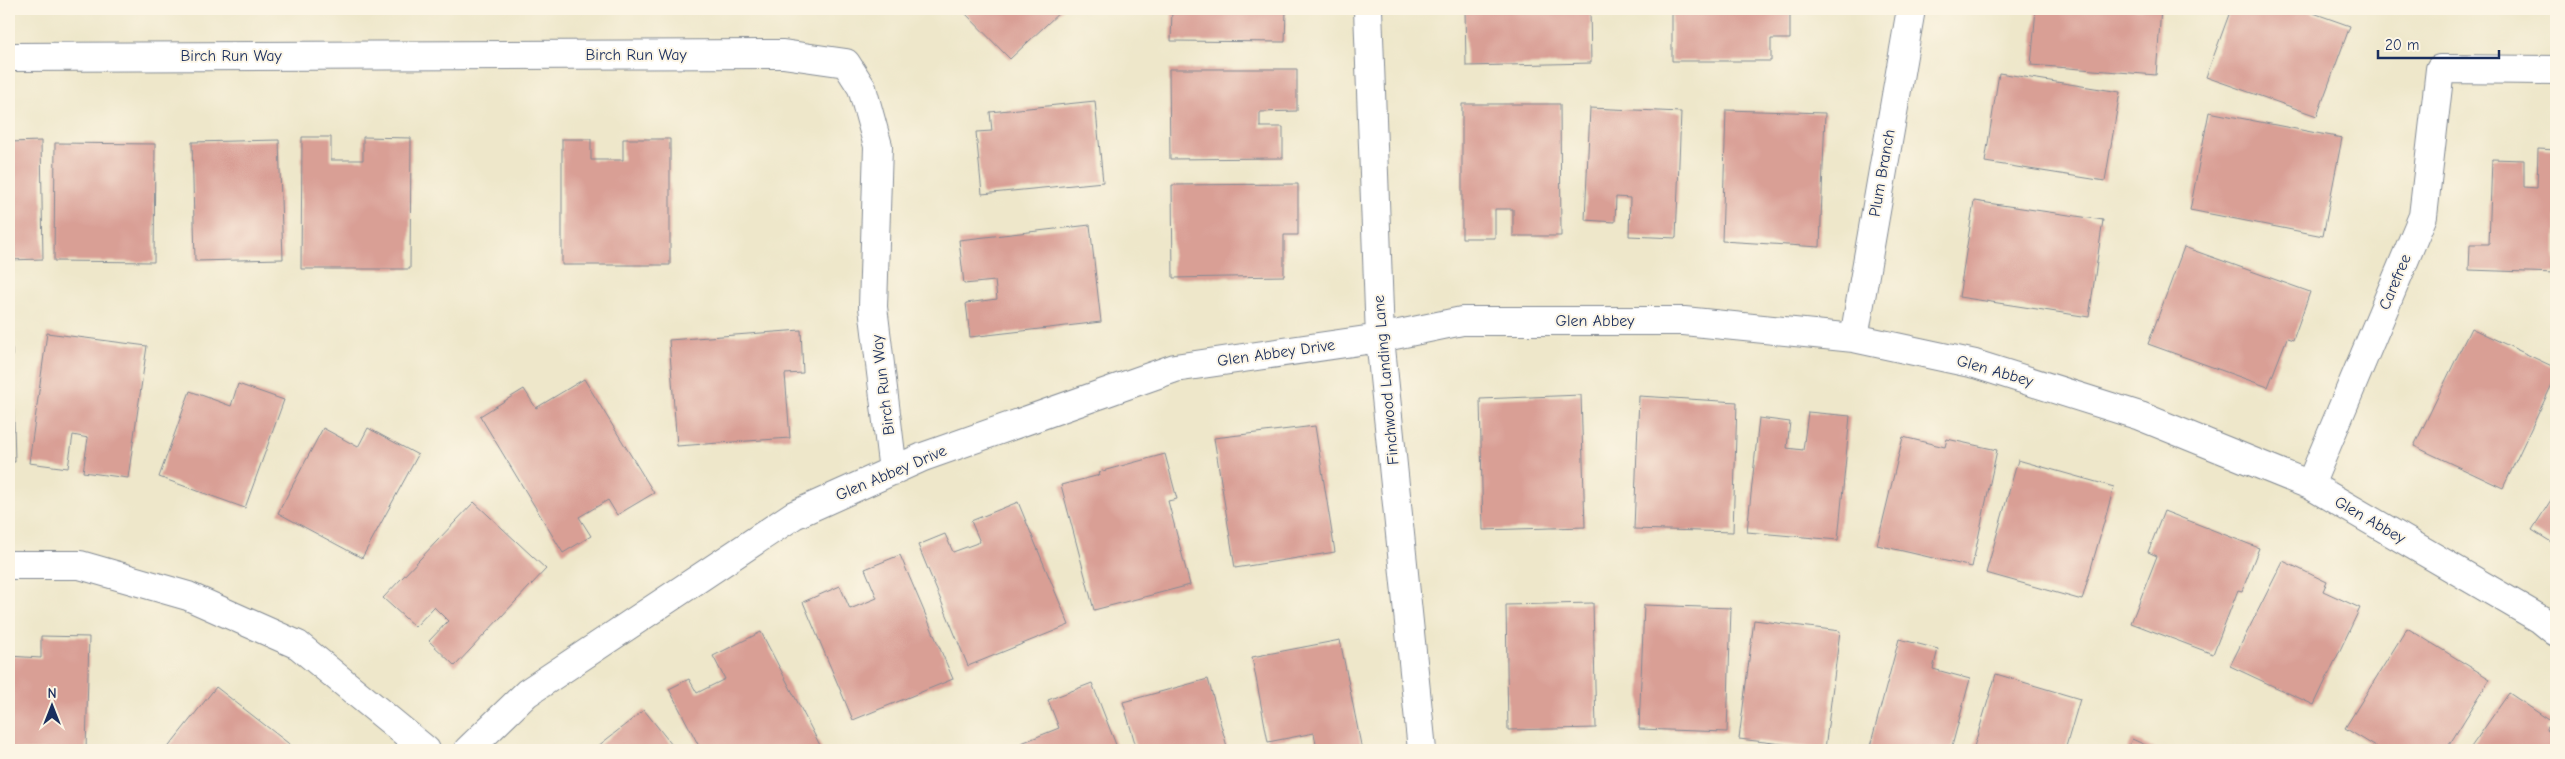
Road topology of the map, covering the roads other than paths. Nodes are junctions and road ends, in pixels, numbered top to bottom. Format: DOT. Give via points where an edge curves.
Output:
graph roads {
  1 [pos="1368,9"];
  2 [pos="1911,9"];
  3 [pos="9,57"];
  4 [pos="2556,70"];
  5 [pos="1380,338"];
  6 [pos="1854,338"];
  7 [pos="893,471"];
  8 [pos="2310,485"];
  9 [pos="9,565"];
  10 [pos="2556,632"];
  11 [pos="426,750"];
  12 [pos="468,750"];
  13 [pos="1422,750"];
  1 -- 5 [label="street, Finchwood Landing Lane"];
  2 -- 6 [label="street, Plum Branch"];
  3 -- 7 [label="street, Birch Run Way" via="783,54 846,63 862,88 878,146 874,307"];
  4 -- 8 [label="street, Carefree" via="2440,69 2423,216"];
  5 -- 6 [label="street, Glen Abbey" via="1462,321 1684,321"];
  5 -- 7 [label="street, Glen Abbey Drive" via="1175,368"];
  5 -- 13 [label="street, Finchwood Landing Lane"];
  6 -- 8 [label="street, Glen Abbey" via="1975,364 2140,416"];
  7 -- 12 [label="street, Glen Abbey Drive" via="794,515 527,693"];
  8 -- 10 [label="street, Glen Abbey" via="2540,619"];
  9 -- 11 [label="street" via="80,565 188,596 298,646"];
}
